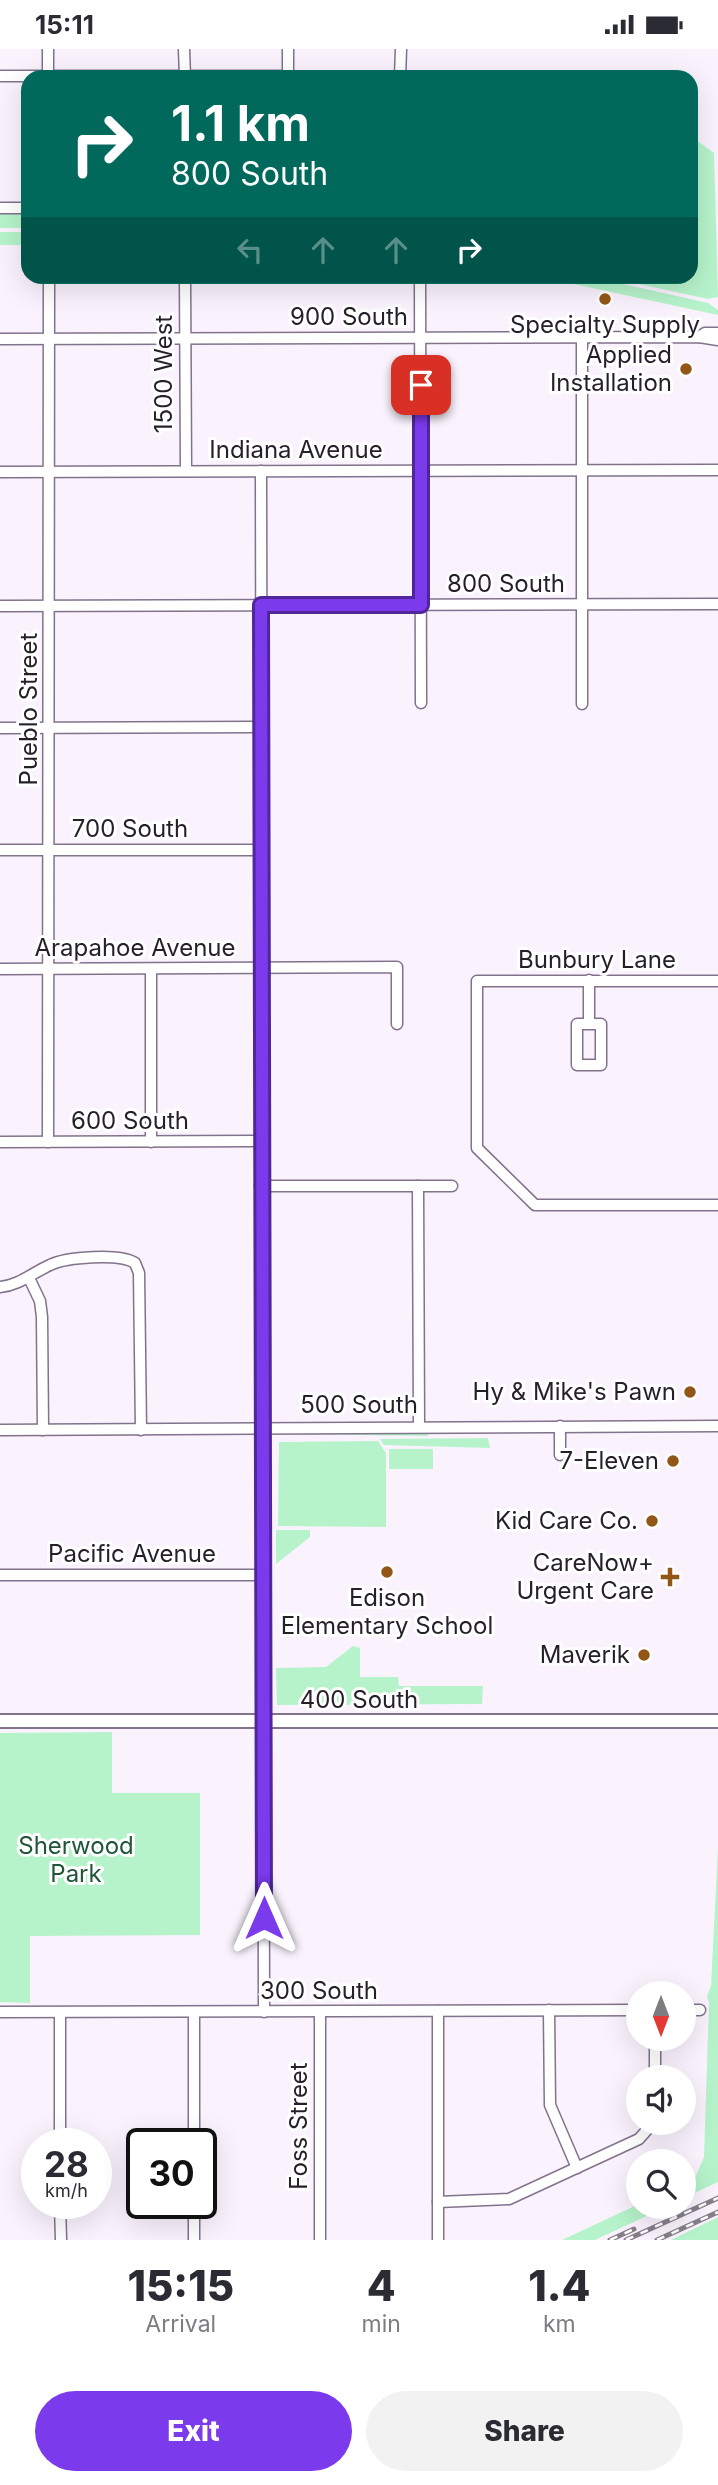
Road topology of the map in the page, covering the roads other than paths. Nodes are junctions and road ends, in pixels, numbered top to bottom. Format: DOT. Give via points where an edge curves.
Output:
graph roads {
  1 [pos="48,49"];
  2 [pos="184,49"];
  3 [pos="288,49"];
  4 [pos="401,49"];
  5 [pos="48,70"];
  6 [pos="185,70"];
  7 [pos="288,70"];
  8 [pos="400,70"];
  9 [pos="0,76"];
  10 [pos="21,76"];
  11 [pos="0,208"];
  12 [pos="21,208"];
  13 [pos="49,284"];
  14 [pos="185,284"];
  15 [pos="420,284"];
  16 [pos="718,333"];
  17 [pos="699,337"];
  18 [pos="420,338"];
  19 [pos="582,338"];
  20 [pos="0,339"];
  21 [pos="49,339"];
  22 [pos="185,339"];
  23 [pos="718,340"];
  24 [pos="718,470"];
  25 [pos="186,471"];
  26 [pos="261,471"];
  27 [pos="421,471"];
  28 [pos="582,471"];
  29 [pos="0,472"];
  30 [pos="49,472"];
  31 [pos="582,604"];
  32 [pos="718,604"];
  33 [pos="261,605"];
  34 [pos="421,605"];
  35 [pos="0,606"];
  36 [pos="49,606"];
  37 [pos="421,703"];
  38 [pos="582,704"];
  39 [pos="261,727"];
  40 [pos="0,728"];
  41 [pos="50,728"];
  42 [pos="260,850"];
  43 [pos="0,851"];
  44 [pos="50,851"];
  45 [pos="260,968"];
  46 [pos="0,969"];
  47 [pos="49,969"];
  48 [pos="151,969"];
  49 [pos="589,980"];
  50 [pos="718,981"];
  51 [pos="397,1024"];
  52 [pos="589,1024"];
  53 [pos="260,1141"];
  54 [pos="0,1142"];
  55 [pos="48,1142"];
  56 [pos="150,1142"];
  57 [pos="260,1186"];
  58 [pos="418,1186"];
  59 [pos="452,1186"];
  60 [pos="718,1205"];
  61 [pos="29,1278"];
  62 [pos="0,1287"];
  63 [pos="419,1426"];
  64 [pos="560,1426"];
  65 [pos="718,1426"];
  66 [pos="262,1428"];
  67 [pos="0,1430"];
  68 [pos="43,1430"];
  69 [pos="141,1430"];
  70 [pos="560,1455"];
  71 [pos="263,1575"];
  72 [pos="0,1576"];
  73 [pos="0,1721"];
  74 [pos="264,1721"];
  75 [pos="718,1721"];
  76 [pos="548,2010"];
  77 [pos="626,2010"];
  78 [pos="696,2010"];
  79 [pos="700,2010"];
  80 [pos="438,2011"];
  81 [pos="0,2012"];
  82 [pos="194,2012"];
  83 [pos="264,2012"];
  84 [pos="320,2012"];
  85 [pos="60,2013"];
  86 [pos="60,2128"];
  87 [pos="194,2128"];
  88 [pos="644,2135"];
  89 [pos="578,2168"];
  90 [pos="438,2202"];
  91 [pos="60,2219"];
  92 [pos="194,2219"];
  93 [pos="61,2240"];
  94 [pos="194,2240"];
  95 [pos="320,2240"];
  96 [pos="438,2240"];
  1 -- 5 [label="street"];
  2 -- 6 [label="street"];
  3 -- 7 [label="street"];
  4 -- 8 [label="street"];
  9 -- 10 [label="street"];
  11 -- 12 [label="street"];
  13 -- 21 [label="street, Pueblo Street"];
  14 -- 22 [label="street, 1500 West"];
  15 -- 18 [label="street"];
  16 -- 17 [label="street, 900 South"];
  17 -- 19 [label="street, 900 South"];
  17 -- 23 [label="street, 900 South"];
  18 -- 19 [label="street, 900 South"];
  18 -- 22 [label="street, 900 South"];
  18 -- 27 [label="street"];
  19 -- 28 [label="street"];
  20 -- 21 [label="street, 900 South"];
  21 -- 22 [label="street, 900 South"];
  21 -- 30 [label="street, Pueblo Street"];
  22 -- 25 [label="street, 1500 West"];
  24 -- 28 [label="street, Indiana Avenue"];
  25 -- 26 [label="street, Indiana Avenue"];
  25 -- 30 [label="street, Indiana Avenue"];
  26 -- 27 [label="street, Indiana Avenue"];
  26 -- 33 [label="street"];
  27 -- 28 [label="street, Indiana Avenue"];
  27 -- 34 [label="street"];
  28 -- 31 [label="street"];
  29 -- 30 [label="street, Indiana Avenue"];
  30 -- 36 [label="street, Pueblo Street"];
  31 -- 32 [label="street, 800 South"];
  31 -- 34 [label="street, 800 South"];
  31 -- 38 [label="street"];
  33 -- 34 [label="street, 800 South"];
  33 -- 36 [label="street, 800 South"];
  33 -- 39 [label="street"];
  34 -- 37 [label="street"];
  35 -- 36 [label="street, 800 South"];
  36 -- 41 [label="street, Pueblo Street"];
  39 -- 41 [label="street"];
  39 -- 42 [label="street"];
  40 -- 41 [label="street"];
  41 -- 44 [label="street, Pueblo Street"];
  42 -- 44 [label="street, 700 South"];
  42 -- 45 [label="street"];
  43 -- 44 [label="street, 700 South"];
  44 -- 47 [label="street, Pueblo Street"];
  45 -- 48 [label="street, Arapahoe Avenue"];
  45 -- 51 [label="street, Arapahoe Avenue" via="397,967"];
  45 -- 53 [label="street"];
  46 -- 47 [label="street, Arapahoe Avenue"];
  47 -- 48 [label="street, Arapahoe Avenue"];
  47 -- 55 [label="street, Pueblo Street"];
  48 -- 56 [label="street"];
  49 -- 50 [label="street, Bunbury Lane"];
  49 -- 52 [label="street"];
  49 -- 60 [label="street, Bunbury Lane" via="477,981 477,1148 535,1205"];
  52 -- 52 [label="street" via="601,1024 601,1065 577,1065 577,1024"];
  53 -- 56 [label="street, 600 South"];
  53 -- 57 [label="street"];
  54 -- 55 [label="street, 600 South"];
  55 -- 56 [label="street, 600 South"];
  57 -- 58 [label="street"];
  57 -- 66 [label="street"];
  58 -- 59 [label="street"];
  58 -- 63 [label="street"];
  61 -- 62 [label="street"];
  61 -- 68 [label="street" via="42,1317"];
  61 -- 69 [label="street" via="67,1260 126,1258 135,1263 139,1273"];
  63 -- 64 [label="street, 500 South"];
  63 -- 66 [label="street, 500 South"];
  64 -- 65 [label="street, 500 South"];
  64 -- 70 [label="street"];
  66 -- 69 [label="street, 500 South"];
  66 -- 71 [label="street"];
  67 -- 68 [label="street, 500 South"];
  68 -- 69 [label="street, 500 South"];
  71 -- 72 [label="street, Pacific Avenue"];
  71 -- 74 [label="street"];
  73 -- 74 [label="main road, 400 South"];
  74 -- 75 [label="main road, 400 South"];
  74 -- 83 [label="street"];
  76 -- 77 [label="street, 300 South"];
  76 -- 80 [label="street, 300 South"];
  76 -- 89 [label="street" via="550,2105"];
  78 -- 79 [label="street"];
  80 -- 84 [label="street, 300 South"];
  80 -- 90 [label="street"];
  81 -- 85 [label="street, 300 South"];
  82 -- 83 [label="street, 300 South"];
  82 -- 85 [label="street, 300 South"];
  82 -- 87 [label="street"];
  83 -- 84 [label="street, 300 South"];
  84 -- 95 [label="street, Foss Street"];
  85 -- 86 [label="street"];
  88 -- 89 [label="street"];
  89 -- 90 [label="street" via="509,2199"];
  90 -- 96 [label="street"];
  91 -- 93 [label="street"];
  92 -- 94 [label="street"];
}
